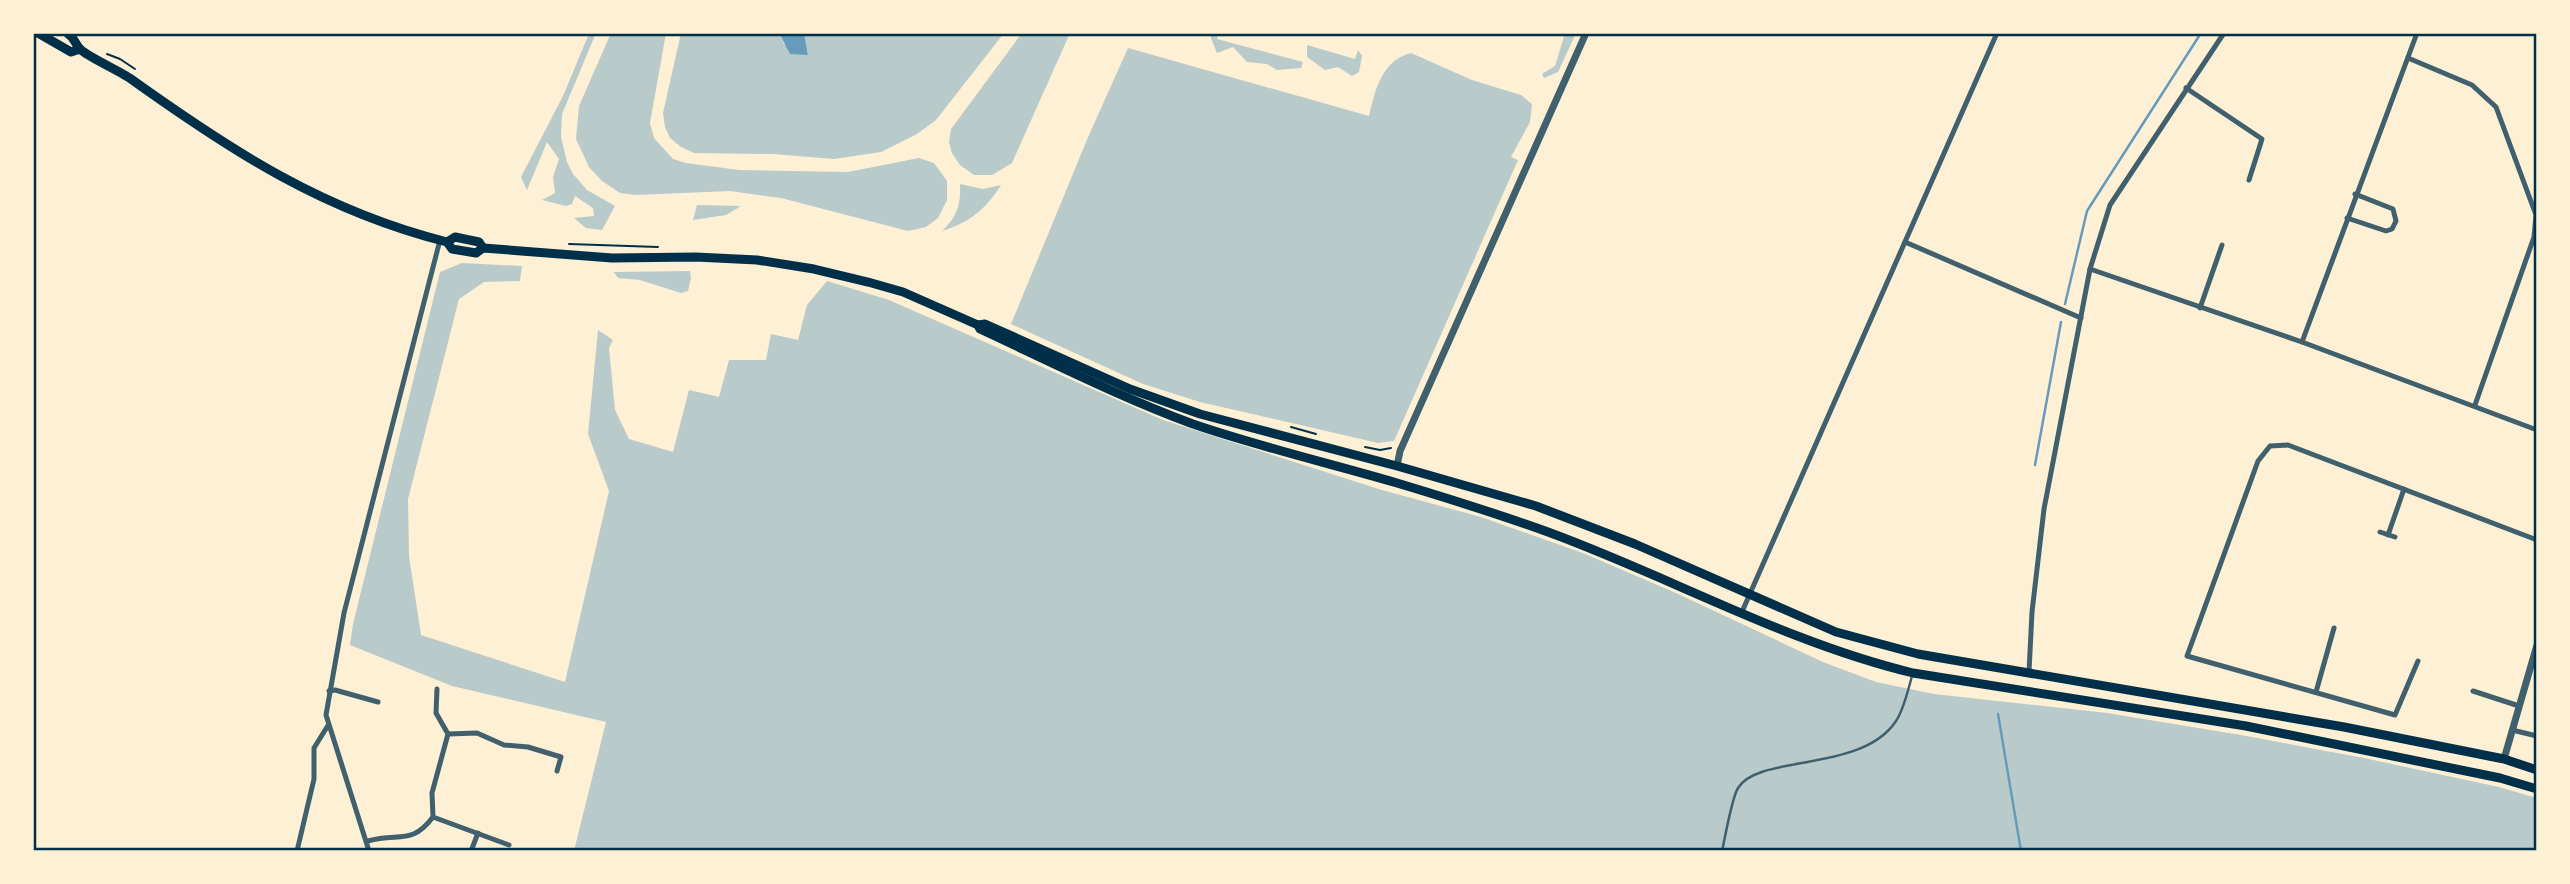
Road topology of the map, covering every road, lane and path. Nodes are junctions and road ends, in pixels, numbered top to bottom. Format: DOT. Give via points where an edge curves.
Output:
graph roads {
  1 [pos="38,33"];
  2 [pos="67,33"];
  3 [pos="1586,33"];
  4 [pos="1997,33"];
  5 [pos="2224,33"];
  6 [pos="2417,33"];
  7 [pos="80,49"];
  8 [pos="2408,58"];
  9 [pos="2186,88"];
  10 [pos="2249,180"];
  11 [pos="2356,194"];
  12 [pos="2347,218"];
  13 [pos="443,241"];
  14 [pos="1905,243"];
  15 [pos="565,244"];
  16 [pos="2222,245"];
  17 [pos="668,247"];
  18 [pos="2090,269"];
  19 [pos="2200,308"];
  20 [pos="2081,318"];
  21 [pos="978,325"];
  22 [pos="2302,342"];
  23 [pos="2474,405"];
  24 [pos="1282,425"];
  25 [pos="2537,430"];
  26 [pos="1309,432"];
  27 [pos="1392,448"];
  28 [pos="1380,450"];
  29 [pos="1397,466"];
  30 [pos="2404,489"];
  31 [pos="2380,533"];
  32 [pos="2388,535"];
  33 [pos="2395,537"];
  34 [pos="2537,540"];
  35 [pos="1750,595"];
  36 [pos="1741,614"];
  37 [pos="2334,628"];
  38 [pos="2537,645"];
  39 [pos="2418,661"];
  40 [pos="2029,672"];
  41 [pos="1913,673"];
  42 [pos="437,689"];
  43 [pos="329,691"];
  44 [pos="2473,691"];
  45 [pos="2316,692"];
  46 [pos="378,702"];
  47 [pos="2519,706"];
  48 [pos="327,727"];
  49 [pos="2512,730"];
  50 [pos="447,734"];
  51 [pos="2537,736"];
  52 [pos="2504,759"];
  53 [pos="2537,770"];
  54 [pos="557,771"];
  55 [pos="2500,778"];
  56 [pos="2537,789"];
  57 [pos="433,817"];
  58 [pos="478,833"];
  59 [pos="368,841"];
  60 [pos="509,845"];
  61 [pos="297,851"];
  62 [pos="369,851"];
  63 [pos="471,851"];
  64 [pos="1722,851"];
  1 -- 7 [label="main road" via="71,52"];
  2 -- 7 [label="main road"];
  3 -- 29 [label="street"];
  4 -- 14 [label="street"];
  5 -- 9 [label="street"];
  6 -- 8 [label="street"];
  7 -- 13 [label="main road" via="290,183 339,207"];
  8 -- 11 [label="street"];
  8 -- 23 [label="street" via="2472,85 2496,107 2536,215 2534,237"];
  9 -- 10 [label="street" via="2262,139"];
  9 -- 18 [label="street" via="2110,205"];
  11 -- 12 [label="street"];
  11 -- 12 [label="street" via="2393,209 2396,221 2386,231"];
  12 -- 22 [label="street"];
  13 -- 21 [label="main road" via="454,250 476,253 483,248 791,265 902,292"];
  13 -- 43 [label="street" via="344,613"];
  14 -- 20 [label="street"];
  14 -- 35 [label="street"];
  15 -- 17 [label="path"];
  16 -- 19 [label="street"];
  18 -- 19 [label="street"];
  18 -- 20 [label="street"];
  19 -- 22 [label="street"];
  20 -- 40 [label="street" via="2044,509"];
  21 -- 29 [label="main road" via="985,324 1130,389 1200,414"];
  21 -- 36 [label="main road" via="1127,398 1195,424 1544,531"];
  22 -- 23 [label="street"];
  23 -- 25 [label="street"];
  24 -- 26 [label="path"];
  27 -- 28 [label="path"];
  29 -- 35 [label="main road" via="1536,506"];
  30 -- 32 [label="street"];
  30 -- 34 [label="street"];
  30 -- 45 [label="street" via="2288,445 2270,446 2258,461 2188,656"];
  31 -- 32 [label="street"];
  32 -- 33 [label="street"];
  35 -- 36 [label="street"];
  35 -- 40 [label="main road" via="1867,642"];
  36 -- 41 [label="main road" via="1838,652"];
  37 -- 45 [label="street"];
  38 -- 47 [label="street"];
  39 -- 45 [label="street" via="2395,715"];
  40 -- 52 [label="main road"];
  41 -- 55 [label="main road" via="2246,726"];
  41 -- 64 [label="lane" via="1897,720 1884,736 1852,753 1751,776 1738,788"];
  42 -- 50 [label="street" via="436,713"];
  43 -- 46 [label="street"];
  43 -- 48 [label="street"];
  44 -- 47 [label="street"];
  47 -- 49 [label="street"];
  48 -- 59 [label="street"];
  48 -- 61 [label="street" via="314,748 314,779"];
  49 -- 51 [label="street"];
  49 -- 52 [label="street"];
  50 -- 54 [label="street" via="477,733 505,745 561,757"];
  50 -- 57 [label="street" via="432,793"];
  52 -- 53 [label="main road"];
  52 -- 55 [label="main road"];
  55 -- 56 [label="main road"];
  57 -- 58 [label="street"];
  57 -- 59 [label="street" via="419,834"];
  58 -- 60 [label="street"];
  58 -- 63 [label="street"];
  59 -- 62 [label="street"];
}
